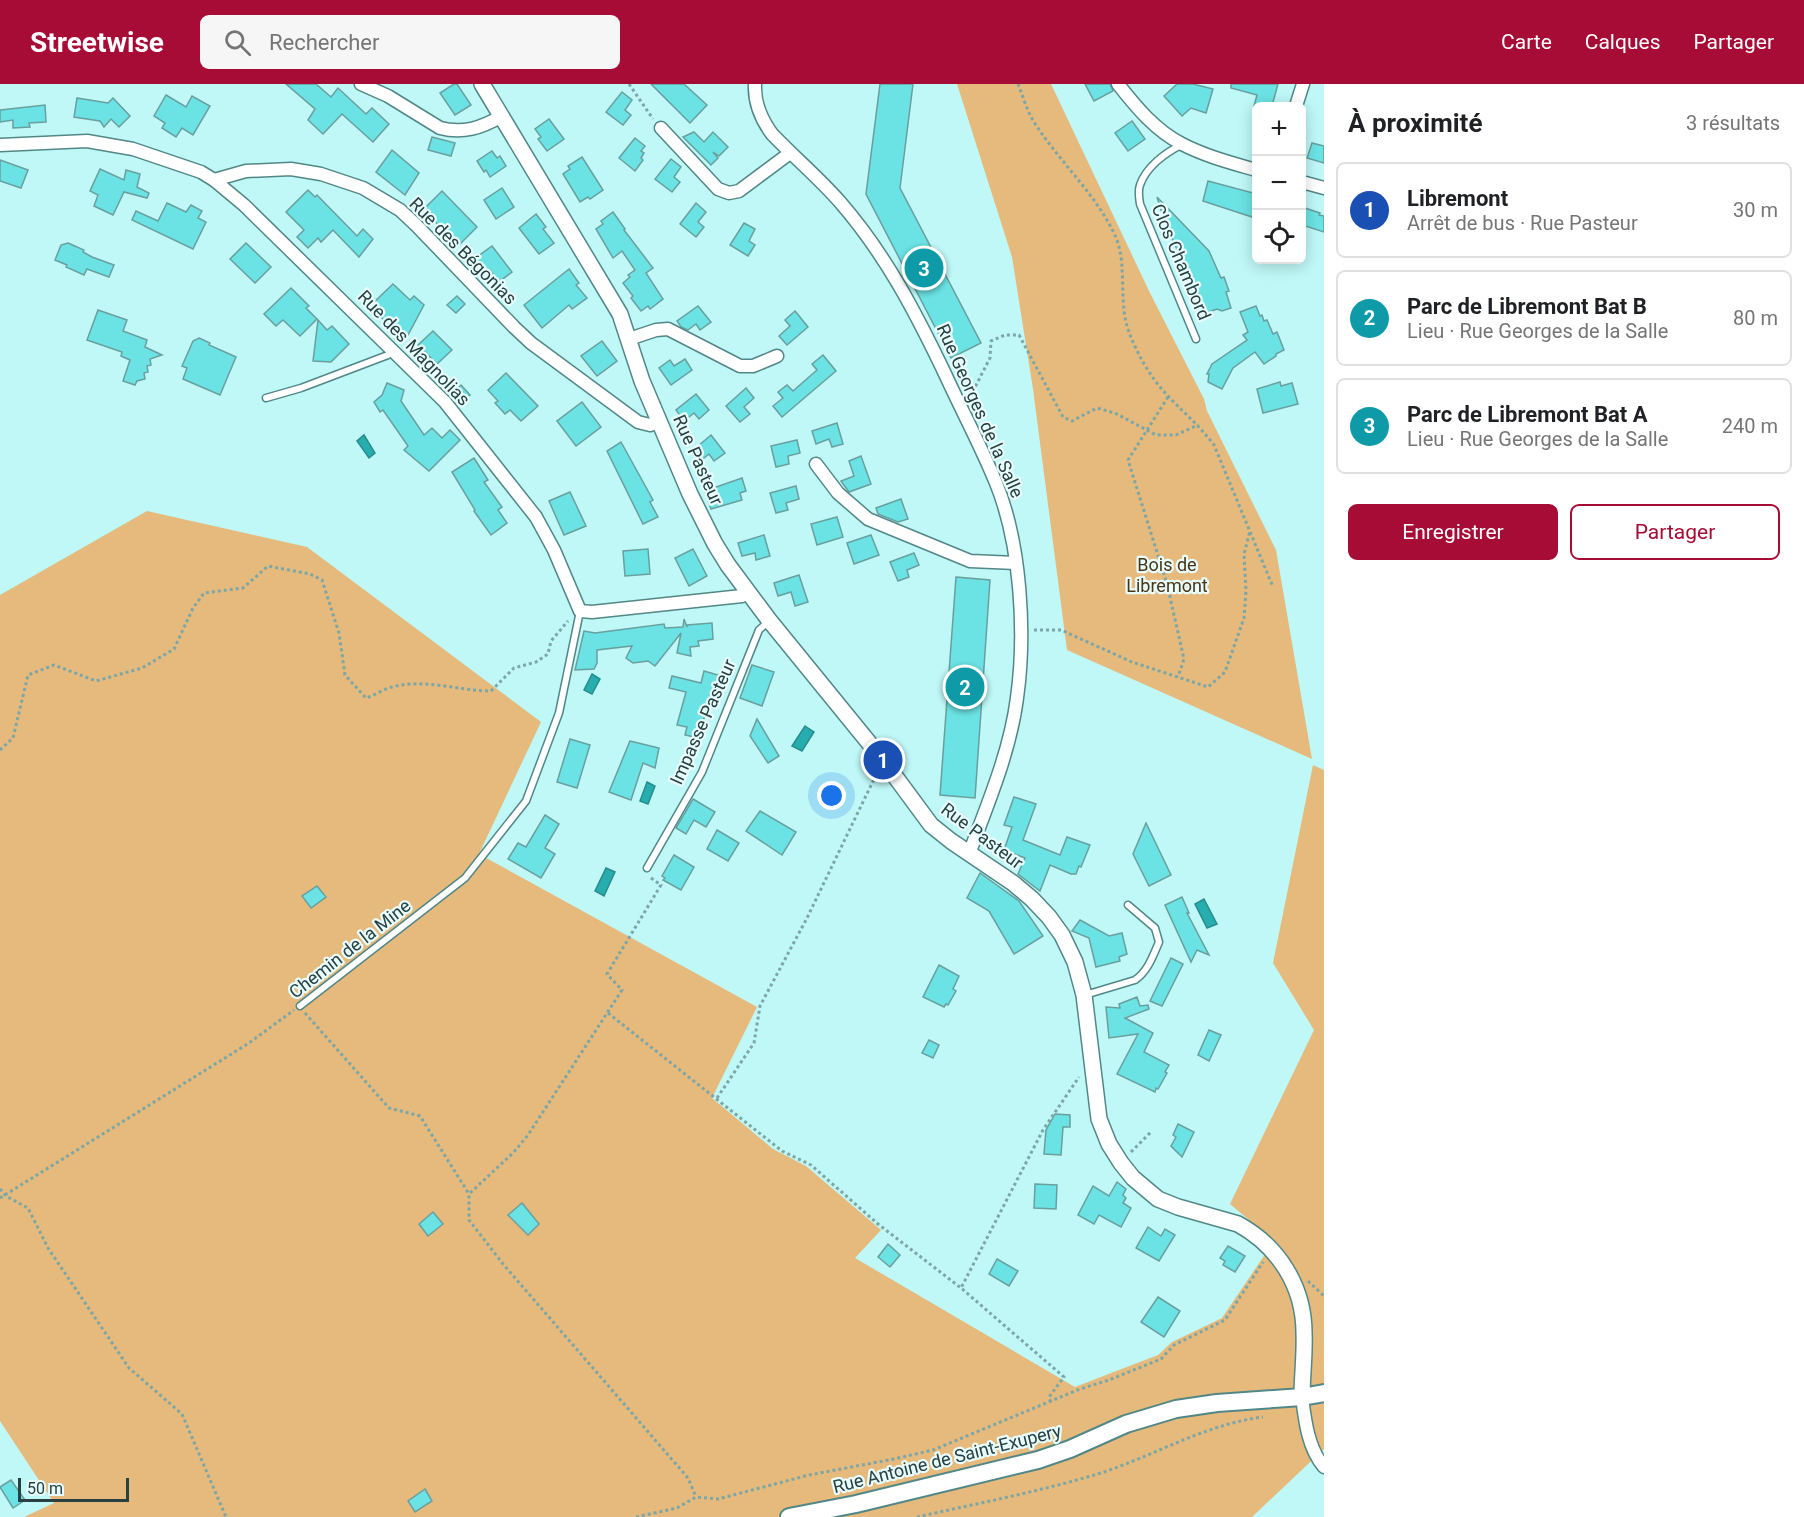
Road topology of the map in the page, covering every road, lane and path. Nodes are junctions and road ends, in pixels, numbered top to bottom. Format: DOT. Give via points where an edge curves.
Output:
graph roads {
  1 [pos="361,84"];
  2 [pos="482,84"];
  3 [pos="629,84"];
  4 [pos="755,84"];
  5 [pos="1018,84"];
  6 [pos="1118,84"];
  7 [pos="1303,84"];
  8 [pos="1297,102"];
  9 [pos="502,116"];
  10 [pos="661,128"];
  11 [pos="1182,144"];
  12 [pos="0,145"];
  13 [pos="790,153"];
  14 [pos="1252,169"];
  15 [pos="214,180"];
  16 [pos="1306,183"];
  17 [pos="1324,188"];
  18 [pos="629,339"];
  19 [pos="1196,339"];
  20 [pos="393,350"];
  21 [pos="777,356"];
  22 [pos="1168,396"];
  23 [pos="266,398"];
  24 [pos="961,408"];
  25 [pos="660,422"];
  26 [pos="1198,425"];
  27 [pos="1147,431"];
  28 [pos="816,464"];
  29 [pos="1251,531"];
  30 [pos="1016,563"];
  31 [pos="1273,587"];
  32 [pos="748,592"];
  33 [pos="580,611"];
  34 [pos="769,620"];
  35 [pos="1020,630"];
  36 [pos="1178,677"];
  37 [pos="0,750"];
  38 [pos="883,760"];
  39 [pos="969,854"];
  40 [pos="647,868"];
  41 [pos="1128,905"];
  42 [pos="1084,995"];
  43 [pos="300,1006"];
  44 [pos="608,1013"];
  45 [pos="1092,1075"];
  46 [pos="716,1098"];
  47 [pos="1151,1132"];
  48 [pos="1120,1163"];
  49 [pos="0,1188"];
  50 [pos="470,1194"];
  51 [pos="6,1196"];
  52 [pos="0,1198"];
  53 [pos="1271,1250"];
  54 [pos="960,1288"];
  55 [pos="1324,1393"];
  56 [pos="1302,1397"];
  57 [pos="1051,1402"];
  58 [pos="1264,1416"];
  59 [pos="1324,1467"];
  60 [pos="696,1497"];
  61 [pos="939,1512"];
  62 [pos="226,1517"];
  63 [pos="636,1517"];
  64 [pos="789,1517"];
  65 [pos="917,1517"];
  66 [pos="941,1517"];
  1 -- 9 [label="street" via="440,128 473,129"];
  2 -- 9 [label="street, Rue Pasteur"];
  3 -- 10 [label="path"];
  4 -- 13 [label="street, Rue Georges de la Salle" via="763,122"];
  5 -- 22 [label="path" via="1032,119 1115,235 1121,254 1129,331 1143,361"];
  6 -- 11 [label="street" via="1146,117"];
  7 -- 8 [label="street"];
  9 -- 18 [label="street, Rue Pasteur" via="620,314"];
  10 -- 13 [label="street" via="724,192 740,191"];
  11 -- 14 [label="street"];
  11 -- 19 [label="lane, Clos Chambord" via="1164,154 1145,176 1139,186 1140,204"];
  12 -- 15 [label="street, Rue des Magnolias" via="106,143 172,160"];
  13 -- 24 [label="street, Rue Georges de la Salle" via="840,203 891,270 915,310"];
  15 -- 20 [label="street, Rue des Magnolias"];
  15 -- 25 [label="street, Rue des Bégonias" via="246,171 291,169 342,180 377,196 416,225 531,343 638,422"];
  16 -- 17 [label="street"];
  18 -- 21 [label="street" via="668,329 740,366 753,366"];
  18 -- 25 [label="street, Rue Pasteur"];
  20 -- 23 [label="lane" via="301,388"];
  20 -- 33 [label="street, Rue des Magnolias" via="445,402 536,517"];
  22 -- 26 [label="path"];
  22 -- 27 [label="path"];
  24 -- 27 [label="path" via="970,399 990,358 991,341 1019,334 1064,417 1072,421 1096,408 1115,413"];
  24 -- 30 [label="street, Rue Georges de la Salle" via="997,484"];
  25 -- 32 [label="street, Rue Pasteur" via="715,544"];
  26 -- 27 [label="path" via="1176,435"];
  26 -- 29 [label="path" via="1214,445"];
  27 -- 36 [label="path" via="1128,460 1167,584 1184,659"];
  28 -- 30 [label="street" via="838,493 868,519 970,561"];
  29 -- 31 [label="path"];
  29 -- 36 [label="path" via="1244,554 1244,618 1225,672 1208,687"];
  30 -- 35 [label="street, Rue Georges de la Salle"];
  32 -- 33 [label="street" via="742,596"];
  32 -- 34 [label="street, Rue Pasteur"];
  33 -- 37 [label="path" via="551,641 548,654 514,668 491,691 424,684 392,687 366,698 345,675 339,633 322,580 268,566 243,588 204,593 174,649 142,668 96,681 54,665 28,675 13,738"];
  33 -- 43 [label="lane, Chemin de la Mine" via="559,713 526,801 465,878"];
  34 -- 38 [label="street, Rue Pasteur"];
  34 -- 40 [label="lane, Impasse Pasteur" via="759,630 702,772"];
  35 -- 36 [label="path" via="1061,630 1132,662"];
  35 -- 39 [label="street, Rue Georges de la Salle" via="1013,725"];
  38 -- 39 [label="street, Rue Pasteur" via="931,825"];
  38 -- 46 [label="path" via="760,1006 754,1043"];
  39 -- 42 [label="street, Rue Pasteur" via="1013,883 1049,917 1069,949"];
  40 -- 44 [label="path" via="648,875 662,885 607,974 622,990"];
  41 -- 42 [label="lane" via="1155,928 1159,942 1147,969 1135,980"];
  42 -- 45 [label="street, Rue Pasteur"];
  43 -- 50 [label="path" via="389,1108 420,1116"];
  43 -- 51 [label="path, Chemin de la Mine" via="249,1043"];
  44 -- 46 [label="path"];
  44 -- 50 [label="path" via="528,1135"];
  45 -- 48 [label="street, Rue Pasteur" via="1099,1119"];
  45 -- 54 [label="path" via="1079,1077 1043,1130"];
  46 -- 54 [label="path" via="782,1151 811,1165"];
  47 -- 48 [label="path"];
  48 -- 53 [label="street, Rue Pasteur" via="1158,1198 1238,1224"];
  49 -- 51 [label="path"];
  50 -- 60 [label="path" via="469,1220 688,1478"];
  51 -- 52 [label="path, Chemin de la Mine"];
  51 -- 62 [label="path" via="28,1208 48,1248 129,1368 182,1414"];
  53 -- 56 [label="street, Rue Pasteur" via="1291,1277 1302,1309"];
  53 -- 57 [label="path" via="1225,1320 1174,1345 1161,1359"];
  54 -- 57 [label="path" via="1064,1377 1049,1396"];
  55 -- 56 [label="main road, Rue Antoine de Saint-Exupery"];
  56 -- 59 [label="street" via="1310,1441"];
  56 -- 64 [label="main road, Rue Antoine de Saint-Exupery" via="1176,1409 1126,1424 1038,1460"];
  57 -- 60 [label="path" via="933,1450 809,1475 718,1499"];
  58 -- 61 [label="path" via="1211,1429 1104,1471"];
  60 -- 63 [label="path" via="677,1508"];
  61 -- 65 [label="path"];
  61 -- 66 [label="path"];
}
